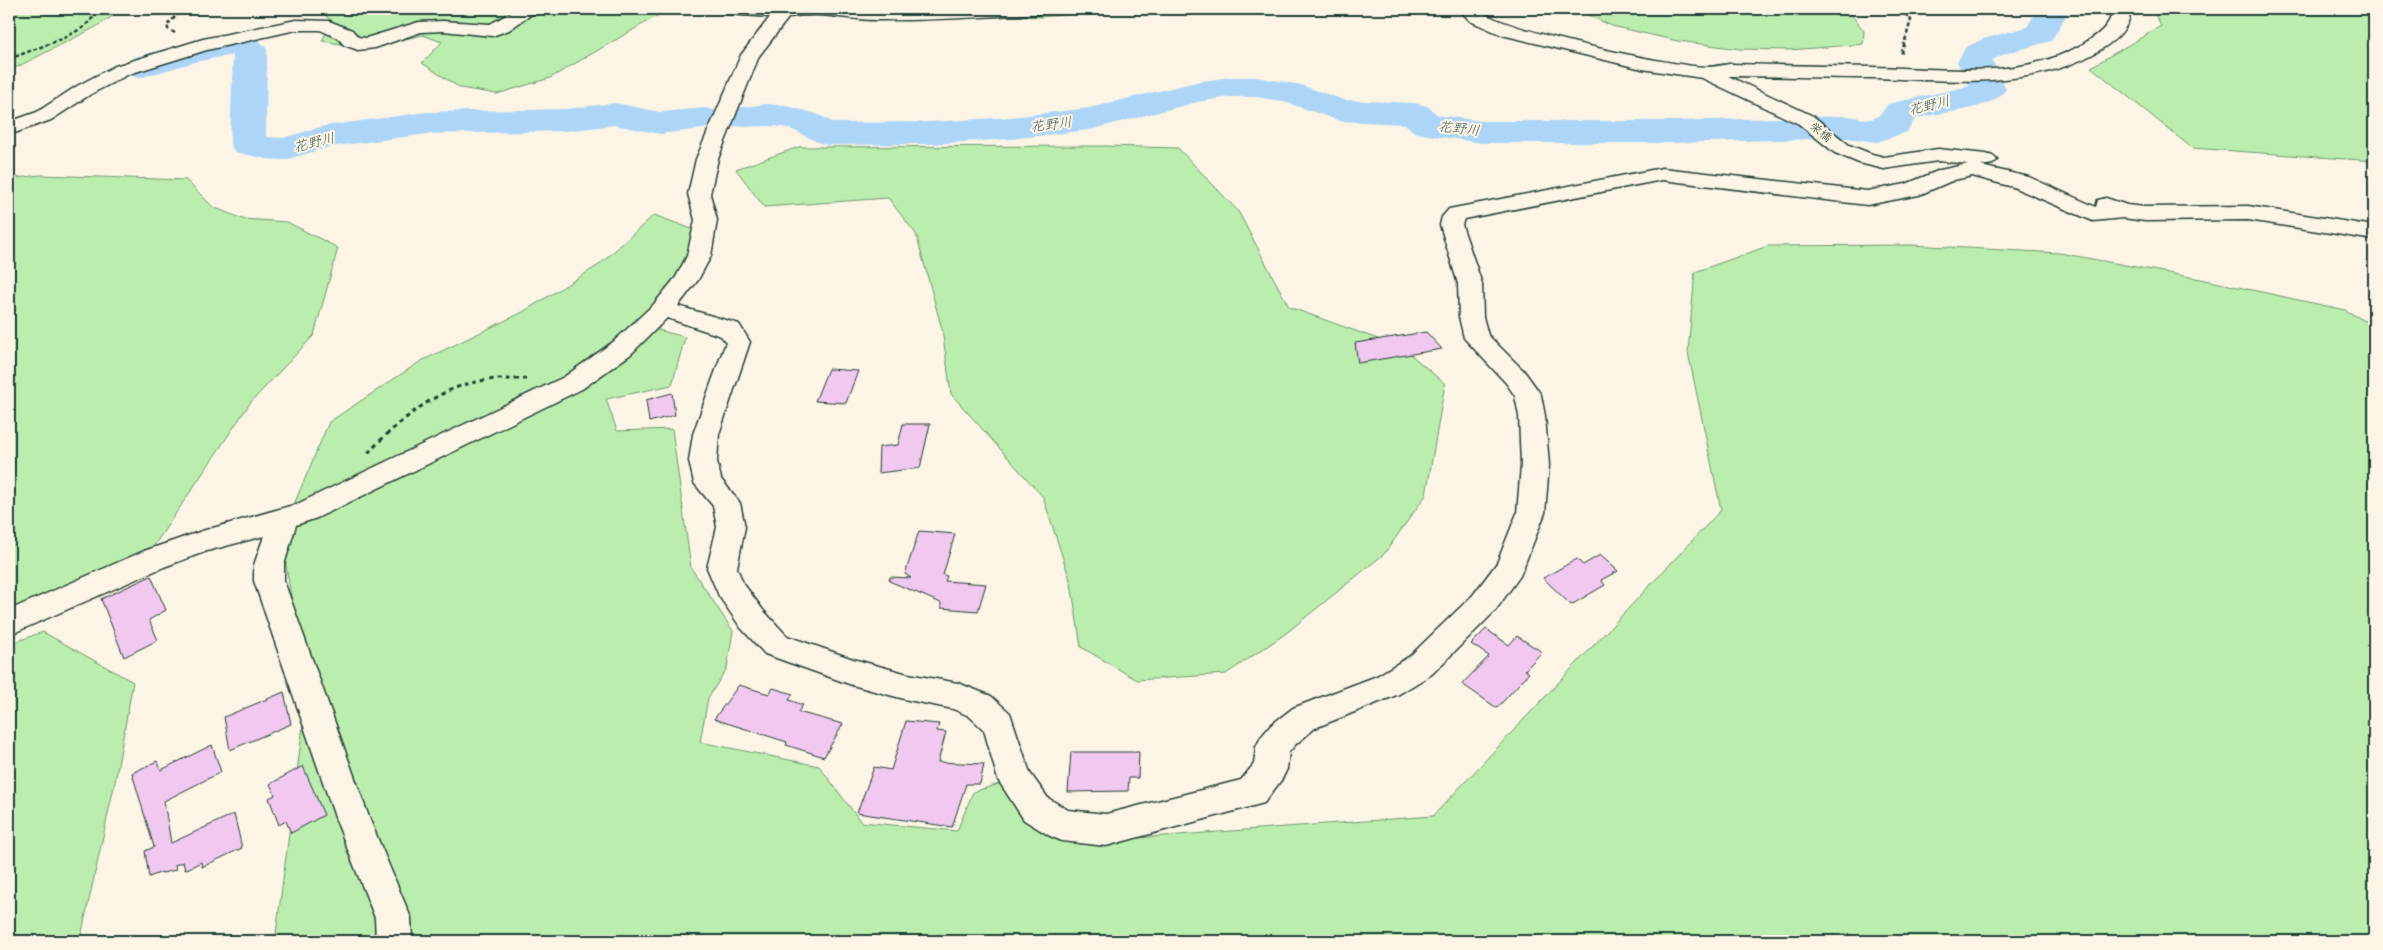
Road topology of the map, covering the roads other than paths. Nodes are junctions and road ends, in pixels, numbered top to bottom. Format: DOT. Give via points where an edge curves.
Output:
graph roads {
  1 [pos="530,9"];
  2 [pos="728,9"];
  3 [pos="804,9"];
  4 [pos="811,9"];
  5 [pos="895,9"];
  6 [pos="1039,9"];
  7 [pos="1468,9"];
  8 [pos="2122,9"];
  9 [pos="783,13"];
  10 [pos="874,15"];
  11 [pos="1708,73"];
  12 [pos="9,129"];
  13 [pos="2123,211"];
  14 [pos="2374,233"];
  15 [pos="662,309"];
  16 [pos="284,519"];
  17 [pos="9,623"];
  18 [pos="394,941"];
  1 -- 12 [label="street" via="492,30 419,27 368,44 358,44 346,34 323,25 296,25 203,45 122,70 44,116"];
  2 -- 9 [label="street"];
  3 -- 9 [label="street"];
  4 -- 10 [label="street"];
  5 -- 10 [label="street"];
  6 -- 10 [label="street"];
  7 -- 11 [label="street" via="1476,17 1509,30 1642,63"];
  8 -- 11 [label="street" via="2115,31 2086,52 2065,62 1992,76 1730,70"];
  9 -- 15 [label="street" via="750,56 707,158 699,194 706,220 699,256 686,280"];
  11 -- 13 [label="street, 栄橋" via="1806,120 1852,153 1884,163 1938,154 1987,160 2040,177"];
  13 -- 14 [label="street" via="2145,214 2248,213"];
  13 -- 15 [label="street" via="2093,214 2021,182 1972,170 1911,190 1868,198 1662,174 1457,214 1451,225 1470,284 1471,317 1476,338 1515,377 1528,395 1532,416 1535,464 1531,513 1510,568 1484,603 1421,665 1388,685 1304,718 1283,735 1273,748 1270,769 1252,792 1106,830 1062,825 1036,809 1015,780 998,723 980,706 958,696 852,672 776,646 752,619 730,588 722,568 731,527 726,503 708,483 703,461 706,434 738,342 730,330"];
  15 -- 16 [label="street" via="622,348 573,383 333,499"];
  16 -- 17 [label="street" via="154,559"];
  16 -- 18 [label="street" via="269,565 269,581 353,820 393,918"];
}
